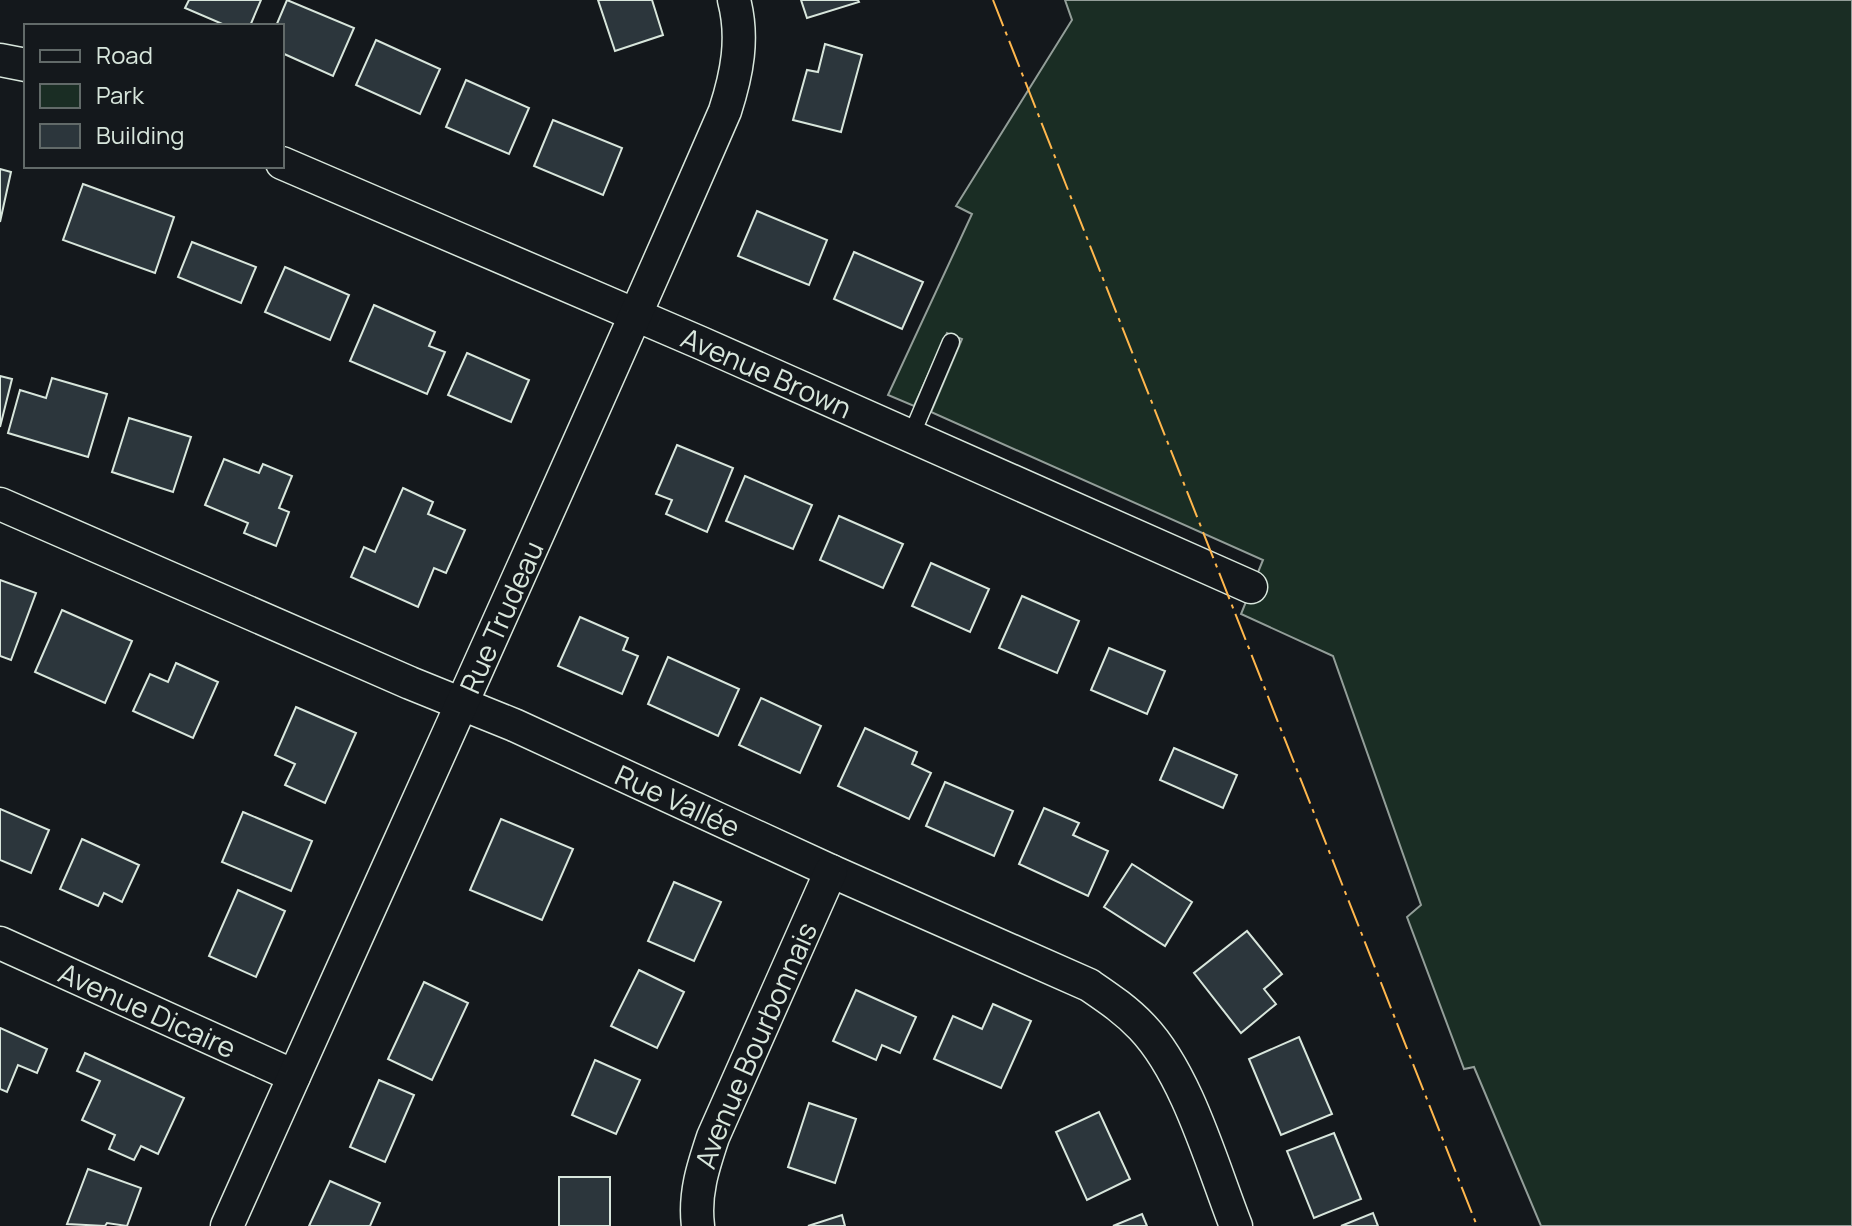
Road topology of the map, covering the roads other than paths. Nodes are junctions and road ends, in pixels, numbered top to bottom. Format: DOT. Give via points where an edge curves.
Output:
graph roads {
  1 [pos="734,0"];
  2 [pos="0,60"];
  3 [pos="24,65"];
  4 [pos="284,164"];
  5 [pos="636,316"];
  6 [pos="951,342"];
  7 [pos="911,436"];
  8 [pos="0,504"];
  9 [pos="1251,587"];
  10 [pos="460,704"];
  11 [pos="831,871"];
  12 [pos="0,943"];
  13 [pos="294,1076"];
  14 [pos="227,1226"];
  15 [pos="698,1226"];
  16 [pos="1236,1226"];
  1 -- 5 [label="street, Rue Trudeau" via="740,41 733,87"];
  2 -- 3 [label="street"];
  4 -- 5 [label="street, Avenue Brown"];
  5 -- 7 [label="street, Avenue Brown"];
  5 -- 10 [label="street, Rue Trudeau"];
  6 -- 7 [label="lane"];
  7 -- 9 [label="street, Avenue Brown"];
  8 -- 10 [label="street, Rue Vallée"];
  10 -- 11 [label="street, Rue Vallée"];
  10 -- 13 [label="street, Rue Trudeau"];
  11 -- 15 [label="street, Avenue Bourbonnais" via="713,1137 696,1200"];
  11 -- 16 [label="street, Rue Vallée" via="1089,985 1116,1003 1144,1029 1180,1085"];
  12 -- 13 [label="street, Avenue Dicaire"];
  13 -- 14 [label="street, Rue Trudeau"];
}
